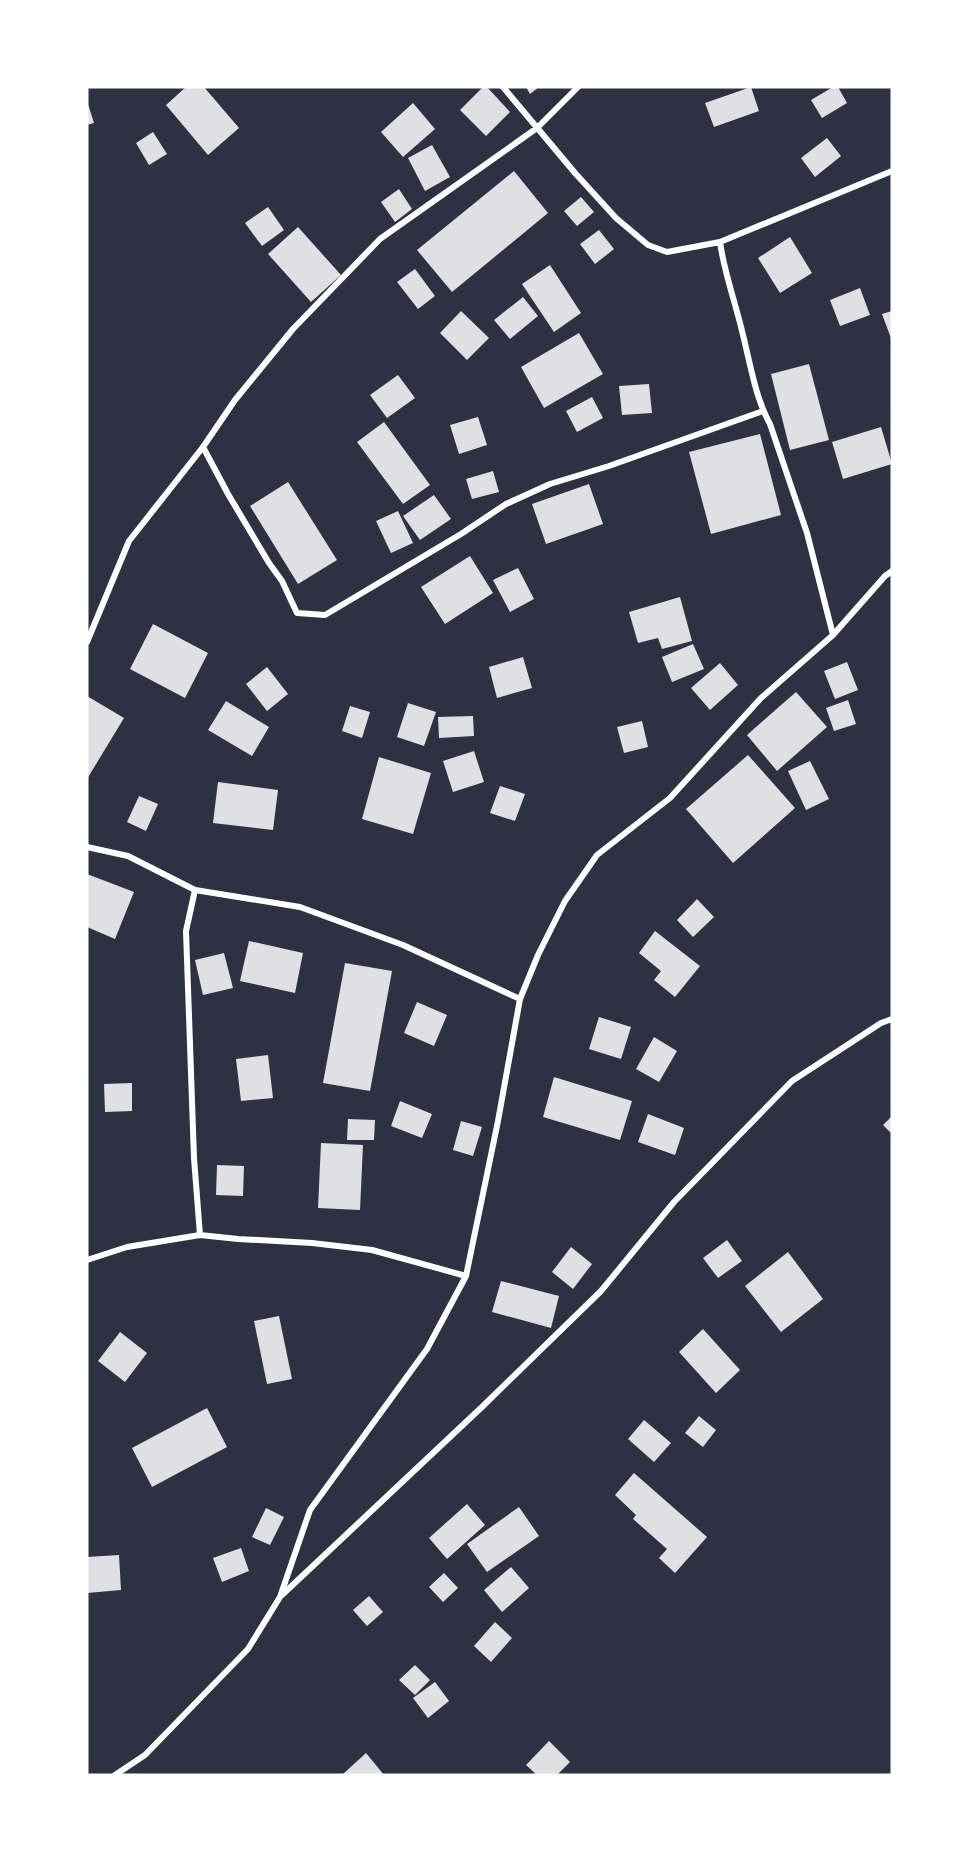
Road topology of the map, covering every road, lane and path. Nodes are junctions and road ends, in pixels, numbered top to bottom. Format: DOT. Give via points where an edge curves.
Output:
graph roads {
  1 [pos="503,87"];
  2 [pos="578,87"];
  3 [pos="537,128"];
  4 [pos="892,171"];
  5 [pos="720,242"];
  6 [pos="763,411"];
  7 [pos="203,447"];
  8 [pos="892,571"];
  9 [pos="833,635"];
  10 [pos="87,642"];
  11 [pos="87,847"];
  12 [pos="195,890"];
  13 [pos="519,999"];
  14 [pos="892,1019"];
  15 [pos="200,1235"];
  16 [pos="87,1260"];
  17 [pos="466,1276"];
  18 [pos="280,1597"];
  19 [pos="115,1775"];
  1 -- 3 [label="street"];
  2 -- 3 [label="street"];
  3 -- 5 [label="street" via="616,218 648,245 667,252"];
  3 -- 7 [label="street" via="380,239 293,329 235,400"];
  4 -- 5 [label="street"];
  5 -- 6 [label="street"];
  6 -- 7 [label="street" via="550,484 506,504 325,615 297,613"];
  6 -- 9 [label="street" via="807,533"];
  7 -- 10 [label="street" via="129,541"];
  8 -- 9 [label="street"];
  9 -- 13 [label="street" via="762,698 670,798 597,855 565,901"];
  11 -- 12 [label="street" via="128,856"];
  12 -- 13 [label="street" via="300,907 403,945"];
  12 -- 15 [label="street" via="186,931"];
  13 -- 17 [label="street"];
  14 -- 18 [label="street" via="792,1081 674,1202 601,1291"];
  15 -- 16 [label="street" via="127,1247"];
  15 -- 17 [label="street" via="372,1250"];
  17 -- 18 [label="street" via="427,1349 310,1510"];
  18 -- 19 [label="street" via="248,1649 145,1755"];
}
